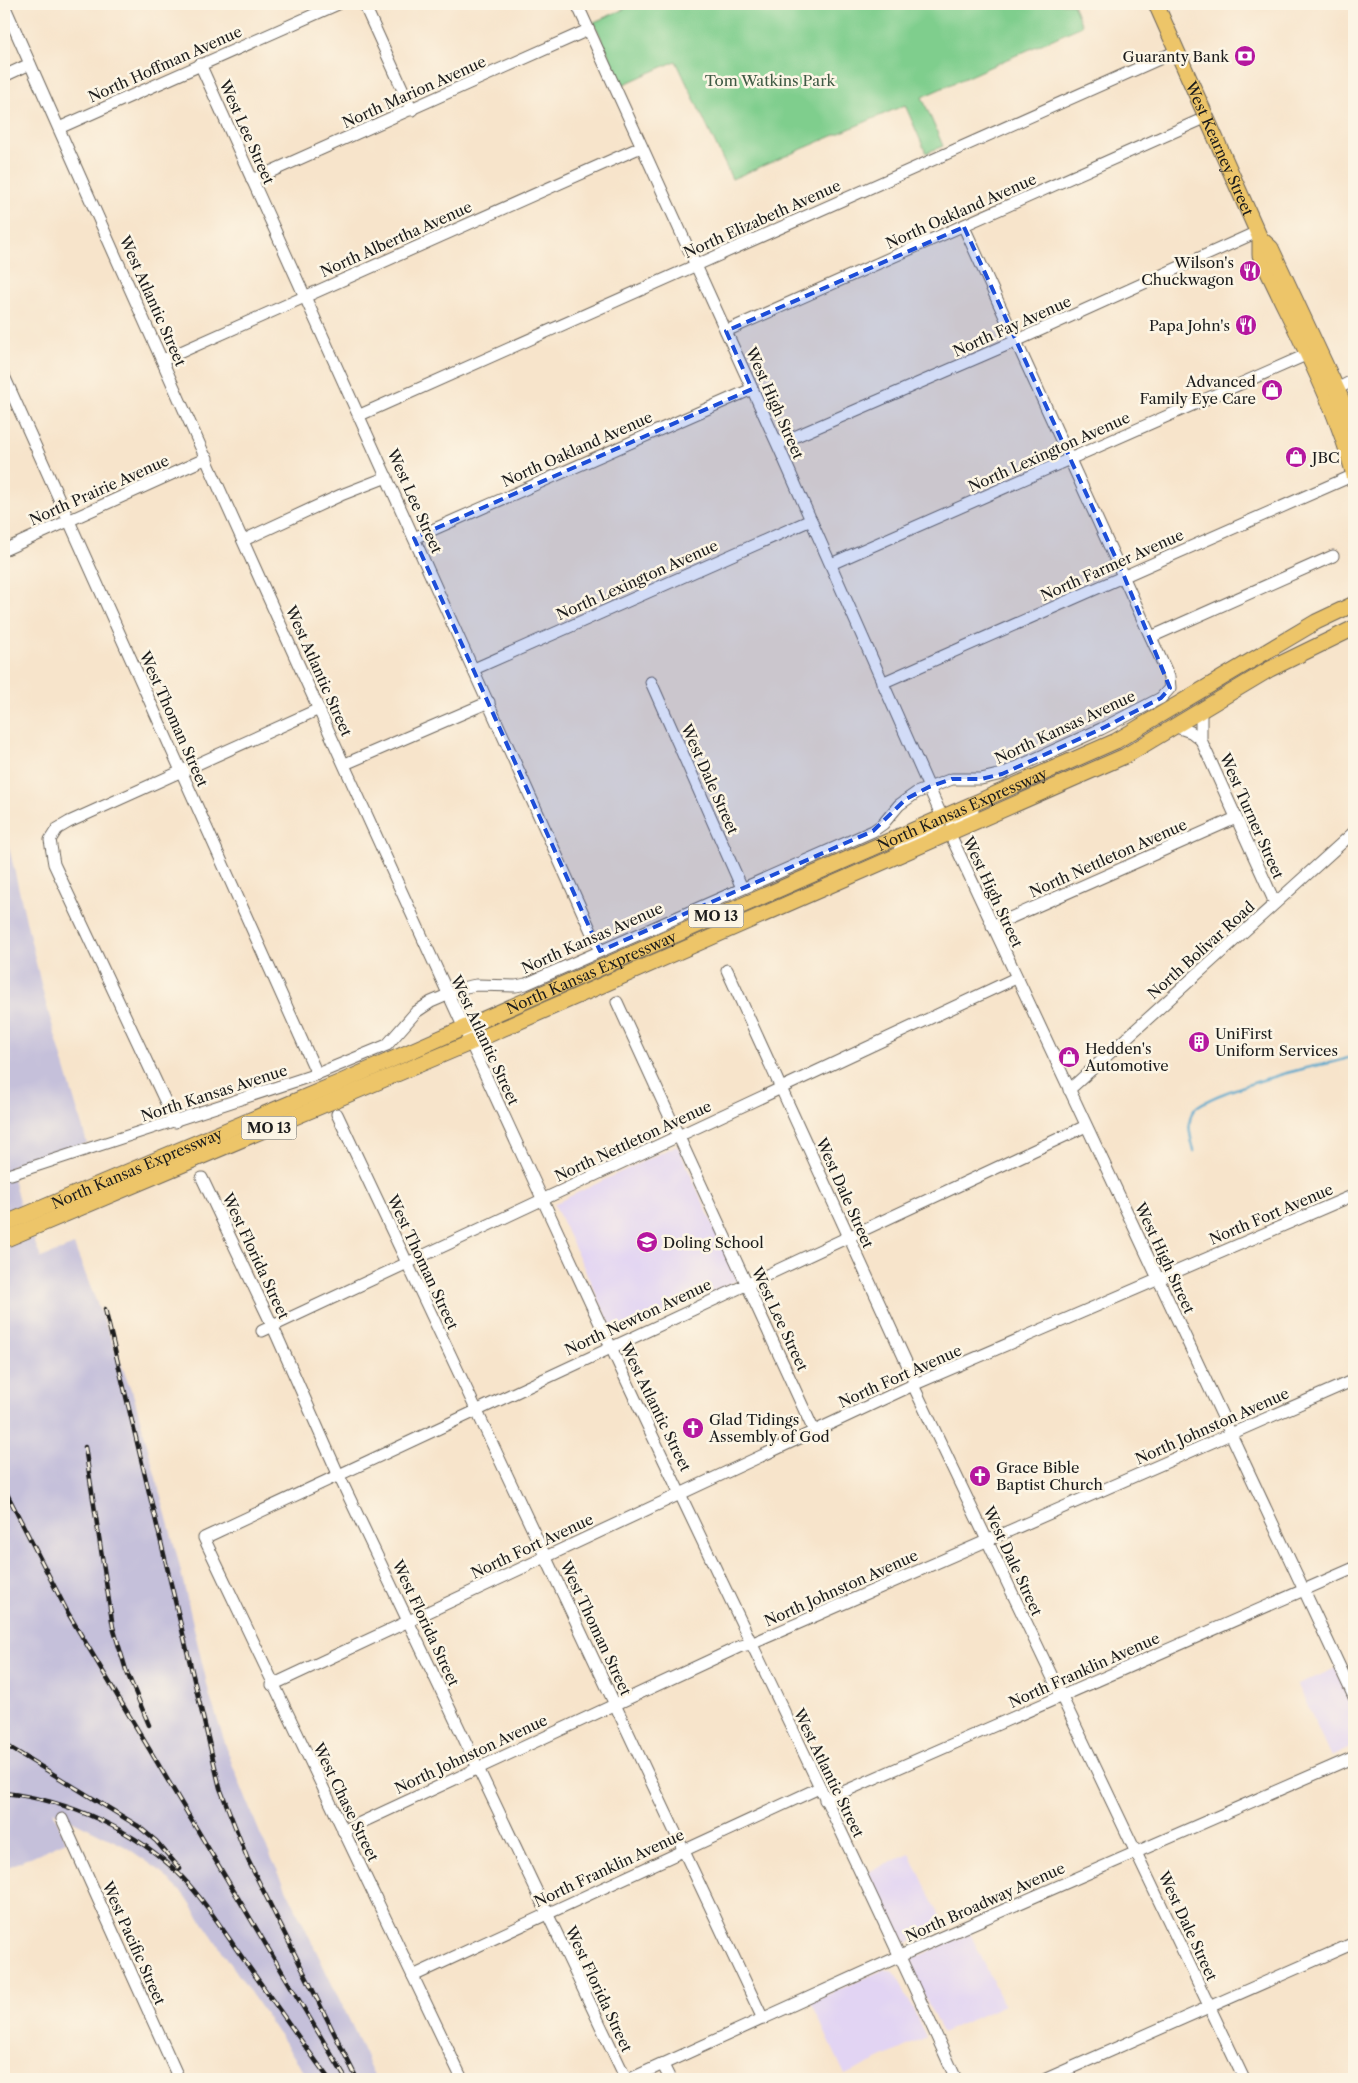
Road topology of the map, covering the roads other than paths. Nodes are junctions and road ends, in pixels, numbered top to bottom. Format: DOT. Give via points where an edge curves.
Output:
graph roads {
  1 [pos="4,4"];
  2 [pos="338,4"];
  3 [pos="364,4"];
  4 [pos="577,4"];
  5 [pos="1156,4"];
  6 [pos="588,30"];
  7 [pos="1177,51"];
  8 [pos="30,64"];
  9 [pos="200,64"];
  10 [pos="4,76"];
  11 [pos="412,110"];
  12 [pos="1207,117"];
  13 [pos="59,128"];
  14 [pos="641,147"];
  15 [pos="252,180"];
  16 [pos="964,226"];
  17 [pos="1258,235"];
  18 [pos="696,265"];
  19 [pos="306,295"];
  20 [pos="726,331"];
  21 [pos="1016,341"];
  22 [pos="1306,355"];
  23 [pos="163,360"];
  24 [pos="4,376"];
  25 [pos="1354,380"];
  26 [pos="752,389"];
  27 [pos="1331,392"];
  28 [pos="360,415"];
  29 [pos="1354,426"];
  30 [pos="778,444"];
  31 [pos="207,458"];
  32 [pos="1070,459"];
  33 [pos="1354,476"];
  34 [pos="387,477"];
  35 [pos="811,520"];
  36 [pos="68,521"];
  37 [pos="414,538"];
  38 [pos="244,540"];
  39 [pos="4,550"];
  40 [pos="1333,556"];
  41 [pos="831,564"];
  42 [pos="1124,576"];
  43 [pos="1354,604"];
  44 [pos="1354,628"];
  45 [pos="1354,636"];
  46 [pos="1151,637"];
  47 [pos="474,668"];
  48 [pos="1270,669"];
  49 [pos="651,682"];
  50 [pos="882,683"];
  51 [pos="489,702"];
  52 [pos="319,709"];
  53 [pos="1201,709"];
  54 [pos="1174,726"];
  55 [pos="1201,740"];
  56 [pos="345,764"];
  57 [pos="181,771"];
  58 [pos="929,787"];
  59 [pos="1006,788"];
  60 [pos="942,816"];
  61 [pos="1236,818"];
  62 [pos="949,832"];
  63 [pos="1354,832"];
  64 [pos="886,860"];
  65 [pos="742,888"];
  66 [pos="1275,903"];
  67 [pos="992,926"];
  68 [pos="600,951"];
  69 [pos="727,970"];
  70 [pos="1016,978"];
  71 [pos="447,995"];
  72 [pos="617,1002"];
  73 [pos="463,1028"];
  74 [pos="470,1043"];
  75 [pos="318,1074"];
  76 [pos="781,1089"];
  77 [pos="1068,1090"];
  78 [pos="337,1114"];
  79 [pos="175,1122"];
  80 [pos="1086,1126"];
  81 [pos="680,1137"];
  82 [pos="11,1174"];
  83 [pos="202,1178"];
  84 [pos="1354,1195"];
  85 [pos="542,1199"];
  86 [pos="66,1206"];
  87 [pos="4,1224"];
  88 [pos="848,1236"];
  89 [pos="4,1240"];
  90 [pos="408,1264"];
  91 [pos="1158,1280"];
  92 [pos="747,1283"];
  93 [pos="267,1329"];
  94 [pos="610,1347"];
  95 [pos="1354,1380"];
  96 [pos="914,1385"];
  97 [pos="475,1410"];
  98 [pos="814,1431"];
  99 [pos="1232,1434"];
  100 [pos="339,1476"];
  101 [pos="680,1492"];
  102 [pos="204,1538"];
  103 [pos="987,1540"];
  104 [pos="545,1556"];
  105 [pos="1354,1568"];
  106 [pos="1305,1590"];
  107 [pos="408,1621"];
  108 [pos="751,1644"];
  109 [pos="272,1685"];
  110 [pos="1061,1697"];
  111 [pos="1354,1697"];
  112 [pos="614,1704"];
  113 [pos="1354,1757"];
  114 [pos="478,1767"];
  115 [pos="819,1788"];
  116 [pos="825,1800"];
  117 [pos="62,1820"];
  118 [pos="343,1831"];
  119 [pos="683,1850"];
  120 [pos="1136,1852"];
  121 [pos="547,1913"];
  122 [pos="1354,1943"];
  123 [pos="900,1956"];
  124 [pos="413,1976"];
  125 [pos="1210,2007"];
  126 [pos="763,2019"];
  127 [pos="663,2065"];
  128 [pos="179,2079"];
  129 [pos="462,2079"];
  130 [pos="628,2079"];
  131 [pos="670,2079"];
  132 [pos="956,2079"];
  133 [pos="1046,2079"];
  134 [pos="1244,2079"];
  1 -- 8 [label="street, West Atlantic Street"];
  2 -- 9 [label="street, North Hoffman Avenue"];
  3 -- 11 [label="street"];
  4 -- 6 [label="street, West High Street"];
  5 -- 7 [label="main road, West Kearney Street"];
  6 -- 11 [label="street, North Marion Avenue"];
  6 -- 14 [label="street, West High Street"];
  7 -- 12 [label="main road, West Kearney Street"];
  7 -- 18 [label="street, North Elizabeth Avenue"];
  8 -- 10 [label="street"];
  8 -- 13 [label="street, West Atlantic Street"];
  9 -- 13 [label="street, North Hoffman Avenue"];
  9 -- 15 [label="street, West Lee Street"];
  11 -- 15 [label="street, North Marion Avenue"];
  12 -- 16 [label="street, North Oakland Avenue"];
  12 -- 17 [label="main road, West Kearney Street"];
  13 -- 23 [label="street, West Atlantic Street"];
  14 -- 18 [label="street, West High Street"];
  14 -- 19 [label="street, North Albertha Avenue"];
  15 -- 19 [label="street, West Lee Street"];
  16 -- 20 [label="street, North Oakland Avenue"];
  16 -- 21 [label="street"];
  17 -- 21 [label="street, North Fay Avenue"];
  17 -- 22 [label="main road, West Kearney Street" via="1260,255"];
  17 -- 27 [label="main road, West Kearney Street" via="1271,248"];
  18 -- 20 [label="street, West High Street"];
  18 -- 28 [label="street, North Elizabeth Avenue"];
  19 -- 23 [label="street, North Albertha Avenue"];
  19 -- 28 [label="street, West Lee Street"];
  20 -- 26 [label="street, West High Street"];
  21 -- 30 [label="street, North Fay Avenue"];
  21 -- 32 [label="street"];
  22 -- 27 [label="main road, West Kearney Street"];
  22 -- 32 [label="street, North Lexington Avenue"];
  23 -- 31 [label="street, West Atlantic Street"];
  24 -- 36 [label="street, West Thoman Street"];
  25 -- 27 [label="street"];
  26 -- 30 [label="street, West High Street"];
  26 -- 37 [label="street, North Oakland Avenue"];
  27 -- 29 [label="main road, West Kearney Street"];
  27 -- 33 [label="main road, West Kearney Street"];
  28 -- 34 [label="street, West Lee Street"];
  30 -- 35 [label="street, West High Street"];
  31 -- 36 [label="street, North Prairie Avenue"];
  31 -- 38 [label="street, West Atlantic Street"];
  32 -- 41 [label="street, North Lexington Avenue"];
  32 -- 42 [label="street"];
  33 -- 42 [label="street, North Farmer Avenue"];
  34 -- 37 [label="street, West Lee Street"];
  34 -- 38 [label="street"];
  35 -- 41 [label="street, West High Street"];
  35 -- 47 [label="street, North Lexington Avenue"];
  36 -- 39 [label="street, North Prairie Avenue"];
  36 -- 57 [label="street, West Thoman Street"];
  37 -- 47 [label="street, West Lee Street"];
  38 -- 52 [label="street, West Atlantic Street"];
  40 -- 46 [label="street"];
  41 -- 50 [label="street, West High Street"];
  42 -- 46 [label="street"];
  42 -- 50 [label="street, North Farmer Avenue"];
  43 -- 59 [label="main road, North Kansas Expressway / MO 13" via="1316,622 1116,741"];
  44 -- 48 [label="main road, North Kansas Expressway / MO 13"];
  45 -- 48 [label="main road" via="1311,656"];
  46 -- 58 [label="street, North Kansas Avenue" via="1169,677 1170,688 1161,698 1002,774 981,779 952,778"];
  47 -- 51 [label="street, West Lee Street"];
  48 -- 53 [label="main road, North Kansas Expressway / MO 13"];
  49 -- 65 [label="street, West Dale Street"];
  50 -- 58 [label="street, West High Street"];
  51 -- 56 [label="street"];
  51 -- 68 [label="street, West Lee Street"];
  52 -- 56 [label="street, West Atlantic Street"];
  52 -- 57 [label="street"];
  53 -- 54 [label="main road, North Kansas Expressway / MO 13"];
  53 -- 55 [label="street, West Turner Street"];
  54 -- 55 [label="street, West Turner Street"];
  54 -- 62 [label="main road, North Kansas Expressway / MO 13" via="1125,756"];
  55 -- 61 [label="street, West Turner Street"];
  56 -- 71 [label="street, West Atlantic Street"];
  57 -- 75 [label="street, West Thoman Street"];
  57 -- 79 [label="street" via="68,822 50,840 54,864"];
  58 -- 60 [label="street, West High Street"];
  58 -- 65 [label="street, North Kansas Avenue" via="906,799 873,831"];
  59 -- 60 [label="main road, North Kansas Expressway / MO 13"];
  59 -- 62 [label="street" via="989,802 956,820"];
  60 -- 64 [label="street" via="939,826"];
  60 -- 73 [label="main road, North Kansas Expressway / MO 13"];
  61 -- 66 [label="street, West Turner Street"];
  61 -- 67 [label="street, North Nettleton Avenue"];
  62 -- 64 [label="main road, North Kansas Expressway / MO 13"];
  62 -- 67 [label="street, West High Street"];
  63 -- 66 [label="street, North Bolivar Road"];
  64 -- 74 [label="main road, North Kansas Expressway / MO 13"];
  65 -- 68 [label="street, North Kansas Avenue"];
  66 -- 77 [label="street, North Bolivar Road"];
  67 -- 70 [label="street, West High Street"];
  68 -- 71 [label="street, North Kansas Avenue" via="526,984 476,985"];
  69 -- 76 [label="street, West Dale Street"];
  70 -- 76 [label="street, North Nettleton Avenue"];
  70 -- 77 [label="street, West High Street"];
  71 -- 73 [label="street, West Atlantic Street"];
  71 -- 75 [label="street, North Kansas Avenue" via="416,1012 388,1045"];
  72 -- 81 [label="street, West Lee Street"];
  73 -- 74 [label="street, West Atlantic Street"];
  73 -- 86 [label="main road, North Kansas Expressway / MO 13"];
  74 -- 85 [label="street, West Atlantic Street"];
  74 -- 86 [label="main road, North Kansas Expressway / MO 13"];
  75 -- 79 [label="street, North Kansas Avenue"];
  76 -- 81 [label="street, North Nettleton Avenue"];
  76 -- 88 [label="street, West Dale Street"];
  77 -- 80 [label="street, West High Street"];
  78 -- 90 [label="street, West Thoman Street"];
  79 -- 82 [label="street, North Kansas Avenue"];
  80 -- 88 [label="street, North Newton Avenue"];
  80 -- 91 [label="street, West High Street"];
  81 -- 85 [label="street, North Nettleton Avenue"];
  81 -- 92 [label="street, West Lee Street"];
  83 -- 93 [label="street, West Florida Street"];
  84 -- 91 [label="street, North Fort Avenue"];
  85 -- 90 [label="street, North Nettleton Avenue"];
  85 -- 94 [label="street, West Atlantic Street"];
  86 -- 87 [label="main road, North Kansas Expressway / MO 13"];
  86 -- 89 [label="main road, North Kansas Expressway / MO 13"];
  88 -- 92 [label="street, North Newton Avenue"];
  88 -- 96 [label="street, West Dale Street"];
  90 -- 93 [label="street, North Nettleton Avenue"];
  90 -- 97 [label="street, West Thoman Street"];
  91 -- 96 [label="street, North Fort Avenue"];
  91 -- 99 [label="street, West High Street"];
  92 -- 94 [label="street, North Newton Avenue"];
  92 -- 98 [label="street, West Lee Street"];
  93 -- 100 [label="street, West Florida Street"];
  94 -- 97 [label="street, North Newton Avenue"];
  94 -- 101 [label="street, West Atlantic Street"];
  95 -- 99 [label="street, North Johnston Avenue"];
  96 -- 98 [label="street, North Fort Avenue"];
  96 -- 103 [label="street, West Dale Street"];
  97 -- 100 [label="street, North Newton Avenue"];
  97 -- 104 [label="street, West Thoman Street"];
  98 -- 101 [label="street, North Fort Avenue"];
  99 -- 103 [label="street, North Johnston Avenue"];
  99 -- 106 [label="street, West High Street"];
  100 -- 102 [label="street, North Newton Avenue"];
  100 -- 107 [label="street, West Florida Street"];
  101 -- 104 [label="street, North Fort Avenue"];
  101 -- 108 [label="street, West Atlantic Street"];
  102 -- 109 [label="street, West Chase Street"];
  103 -- 108 [label="street, North Johnston Avenue"];
  103 -- 110 [label="street, West Dale Street"];
  104 -- 107 [label="street, North Fort Avenue"];
  104 -- 112 [label="street, West Thoman Street"];
  105 -- 106 [label="street, North Franklin Avenue"];
  106 -- 110 [label="street, North Franklin Avenue"];
  106 -- 111 [label="street, West High Street"];
  107 -- 109 [label="street, North Fort Avenue"];
  107 -- 114 [label="street, West Florida Street"];
  108 -- 112 [label="street, North Johnston Avenue"];
  108 -- 115 [label="street, West Atlantic Street"];
  109 -- 118 [label="street, West Chase Street"];
  110 -- 116 [label="street, North Franklin Avenue"];
  110 -- 120 [label="street, West Dale Street"];
  112 -- 114 [label="street, North Johnston Avenue"];
  112 -- 119 [label="street, West Thoman Street"];
  113 -- 120 [label="street, North Broadway Avenue"];
  114 -- 118 [label="street, North Johnston Avenue"];
  114 -- 121 [label="street, West Florida Street"];
  115 -- 116 [label="street, West Atlantic Street"];
  115 -- 119 [label="street, North Franklin Avenue"];
  116 -- 123 [label="street, West Atlantic Street"];
  117 -- 128 [label="street, West Pacific Street"];
  118 -- 124 [label="street, West Chase Street"];
  119 -- 121 [label="street, North Franklin Avenue"];
  119 -- 126 [label="street, West Thoman Street"];
  120 -- 123 [label="street, North Broadway Avenue"];
  120 -- 125 [label="street, West Dale Street"];
  121 -- 124 [label="street, North Franklin Avenue"];
  121 -- 130 [label="street, West Florida Street"];
  122 -- 125 [label="street"];
  123 -- 126 [label="street, North Broadway Avenue"];
  123 -- 132 [label="street, West Atlantic Street"];
  124 -- 129 [label="street, West Chase Street"];
  125 -- 133 [label="street"];
  125 -- 134 [label="street, West Dale Street"];
  126 -- 127 [label="street, North Broadway Avenue"];
  127 -- 130 [label="street, North Broadway Avenue"];
  127 -- 131 [label="street"];
}
